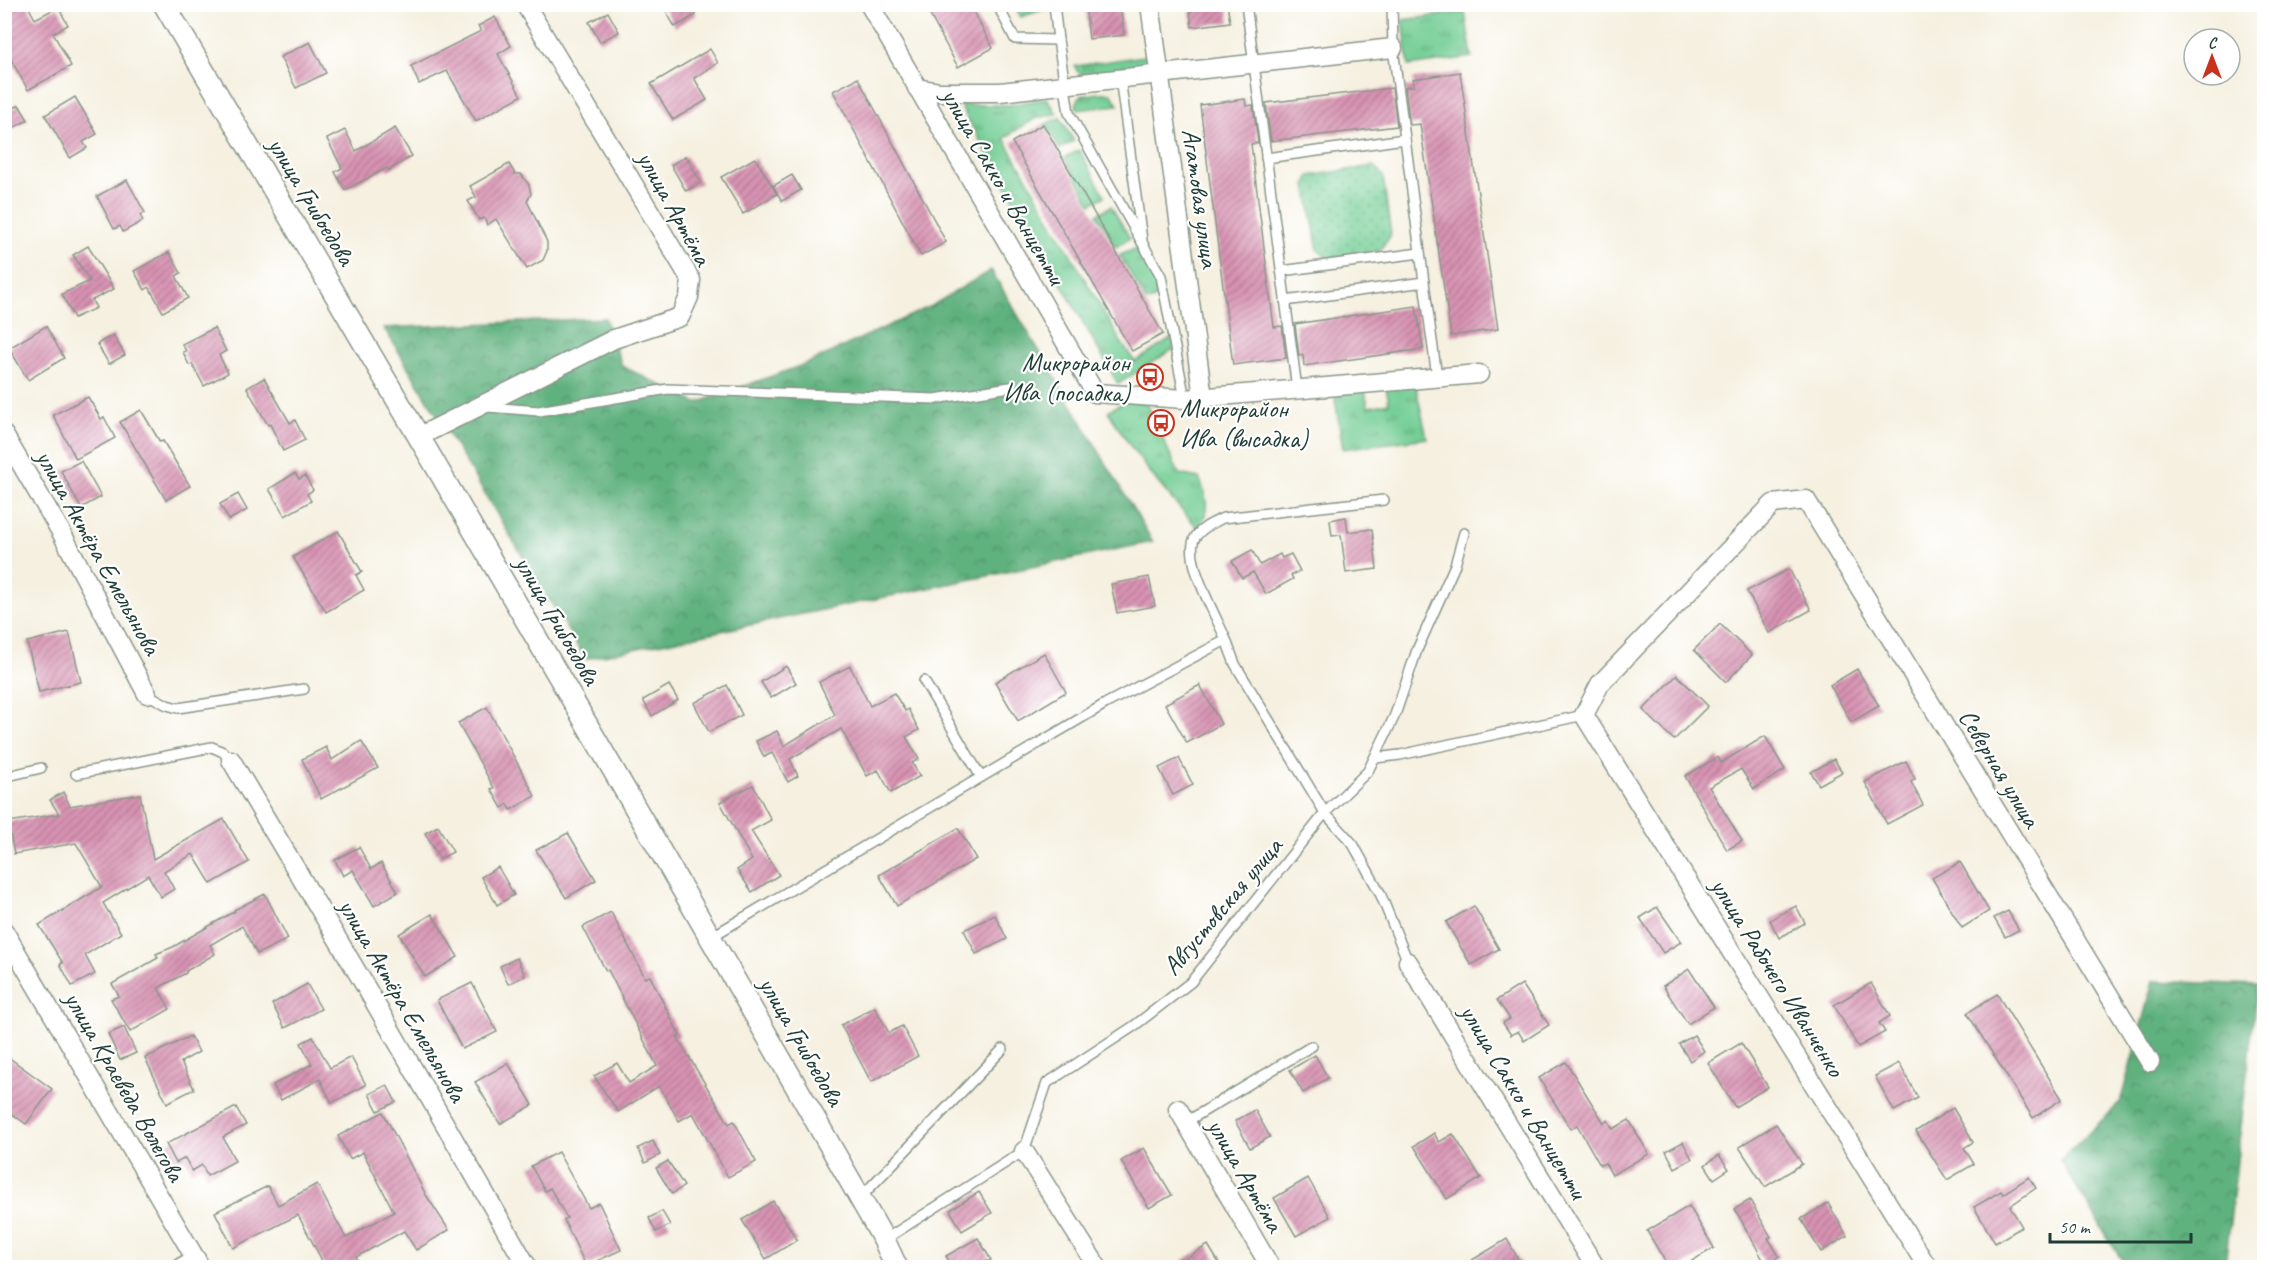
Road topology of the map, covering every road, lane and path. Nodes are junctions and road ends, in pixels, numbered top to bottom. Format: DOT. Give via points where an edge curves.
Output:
graph roads {
  1 [pos="164,4"];
  2 [pos="525,4"];
  3 [pos="869,4"];
  4 [pos="997,4"];
  5 [pos="1054,4"];
  6 [pos="1150,4"];
  7 [pos="1246,4"];
  8 [pos="1392,4"];
  9 [pos="1058,40"];
  10 [pos="1393,48"];
  11 [pos="1253,63"];
  12 [pos="1158,73"];
  13 [pos="1120,78"];
  14 [pos="1064,86"];
  15 [pos="917,88"];
  16 [pos="1405,139"];
  17 [pos="1266,158"];
  18 [pos="1143,244"];
  19 [pos="1420,253"];
  20 [pos="1281,272"];
  21 [pos="1424,282"];
  22 [pos="1285,301"];
  23 [pos="1479,374"];
  24 [pos="1437,378"];
  25 [pos="1010,387"];
  26 [pos="1297,389"];
  27 [pos="1203,398"];
  28 [pos="1185,399"];
  29 [pos="482,406"];
  30 [pos="4,435"];
  31 [pos="420,436"];
  32 [pos="1384,500"];
  33 [pos="1464,533"];
  34 [pos="1226,640"];
  35 [pos="924,681"];
  36 [pos="304,689"];
  37 [pos="147,694"];
  38 [pos="1584,715"];
  39 [pos="1375,758"];
  40 [pos="231,760"];
  41 [pos="41,768"];
  42 [pos="76,774"];
  43 [pos="4,777"];
  44 [pos="981,777"];
  45 [pos="1325,813"];
  46 [pos="4,931"];
  47 [pos="711,937"];
  48 [pos="1408,962"];
  49 [pos="1312,1047"];
  50 [pos="1003,1049"];
  51 [pos="2150,1062"];
  52 [pos="1182,1116"];
  53 [pos="1024,1151"];
  54 [pos="860,1198"];
  55 [pos="890,1258"];
  56 [pos="199,1263"];
  57 [pos="180,1268"];
  58 [pos="528,1268"];
  59 [pos="1098,1268"];
  60 [pos="1271,1268"];
  61 [pos="1596,1268"];
  62 [pos="1928,1268"];
  1 -- 31 [label="street, улица Грибоедова"];
  2 -- 29 [label="street, улица Артёма" via="691,280 680,317 614,339"];
  3 -- 15 [label="street, улица Сакко и Ванцетти"];
  4 -- 9 [label="lane" via="1015,39"];
  5 -- 9 [label="lane"];
  6 -- 12 [label="street, Агатовая улица"];
  7 -- 11 [label="lane"];
  8 -- 10 [label="lane"];
  9 -- 14 [label="lane"];
  10 -- 11 [label="street"];
  10 -- 16 [label="lane"];
  11 -- 12 [label="street"];
  11 -- 17 [label="lane"];
  12 -- 13 [label="street"];
  12 -- 27 [label="street, Агатовая улица"];
  13 -- 14 [label="street"];
  13 -- 18 [label="lane"];
  14 -- 15 [label="street" via="1000,92"];
  14 -- 18 [label="lane" via="1069,113"];
  15 -- 28 [label="street, улица Сакко и Ванцетти" via="1095,393"];
  16 -- 17 [label="lane"];
  16 -- 19 [label="lane"];
  17 -- 20 [label="lane"];
  18 -- 28 [label="lane" via="1161,276"];
  19 -- 20 [label="lane"];
  19 -- 21 [label="lane"];
  20 -- 22 [label="lane"];
  21 -- 22 [label="lane"];
  21 -- 24 [label="lane"];
  22 -- 26 [label="lane"];
  23 -- 24 [label="street"];
  24 -- 26 [label="street"];
  25 -- 29 [label="lane" via="935,399 668,389 539,411"];
  26 -- 27 [label="street"];
  27 -- 28 [label="street"];
  29 -- 31 [label="street, улица Артёма"];
  30 -- 37 [label="street, улица Актёра Емельянова" via="61,532"];
  31 -- 47 [label="street, улица Грибоедова"];
  32 -- 34 [label="lane" via="1223,518 1206,526 1195,537 1191,552"];
  33 -- 39 [label="lane, Августовская улица" via="1455,566"];
  34 -- 44 [label="lane" via="1105,704"];
  34 -- 45 [label="lane" via="1235,664"];
  35 -- 44 [label="lane"];
  36 -- 37 [label="lane" via="178,708"];
  38 -- 39 [label="lane"];
  38 -- 51 [label="street, Северная улица" via="1600,684 1773,504 1806,500"];
  38 -- 62 [label="street, улица Рабочего Иванченко"];
  39 -- 45 [label="lane, Августовская улица" via="1368,771"];
  40 -- 42 [label="lane" via="212,747 195,748"];
  40 -- 58 [label="street, улица Актёра Емельянова"];
  41 -- 43 [label="lane"];
  44 -- 47 [label="lane"];
  45 -- 48 [label="lane" via="1353,844 1380,893"];
  45 -- 53 [label="lane, Августовская улица" via="1191,982 1134,1026 1047,1083"];
  46 -- 56 [label="street, улица Краеведа Волегова"];
  47 -- 54 [label="street, улица Грибоедова"];
  48 -- 61 [label="street, улица Сакко и Ванцетти"];
  49 -- 52 [label="lane"];
  50 -- 54 [label="lane"];
  52 -- 60 [label="street, улица Артёма"];
  53 -- 55 [label="lane"];
  53 -- 59 [label="street"];
  54 -- 55 [label="street, улица Грибоедова"];
  56 -- 57 [label="street"];
}
